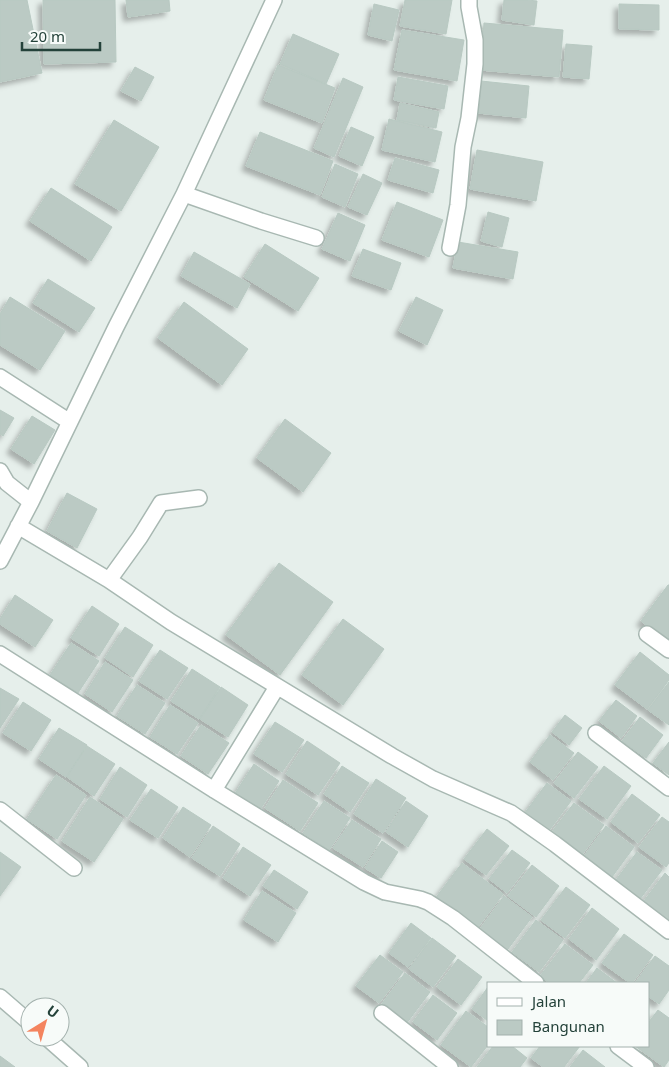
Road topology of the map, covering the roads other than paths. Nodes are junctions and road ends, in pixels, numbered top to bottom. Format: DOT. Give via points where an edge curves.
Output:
graph roads {
  1 [pos="274,0"];
  2 [pos="469,0"];
  3 [pos="184,194"];
  4 [pos="316,238"];
  5 [pos="450,248"];
  6 [pos="0,377"];
  7 [pos="70,422"];
  8 [pos="0,471"];
  9 [pos="199,498"];
  10 [pos="31,502"];
  11 [pos="18,526"];
  12 [pos="0,561"];
  13 [pos="109,580"];
  14 [pos="647,634"];
  15 [pos="669,650"];
  16 [pos="0,654"];
  17 [pos="277,687"];
  18 [pos="596,733"];
  19 [pos="669,788"];
  20 [pos="214,790"];
  21 [pos="0,810"];
  22 [pos="74,868"];
  23 [pos="669,931"];
  24 [pos="535,982"];
  25 [pos="0,997"];
  26 [pos="382,1013"];
  27 [pos="20,1014"];
  28 [pos="57,1047"];
  29 [pos="619,1047"];
  30 [pos="80,1067"];
  31 [pos="450,1067"];
  32 [pos="646,1067"];
  1 -- 3 [label="street"];
  2 -- 5 [label="street" via="475,64"];
  3 -- 4 [label="street"];
  3 -- 7 [label="street"];
  6 -- 7 [label="street"];
  7 -- 10 [label="street"];
  8 -- 10 [label="street" via="7,483"];
  9 -- 13 [label="street" via="161,502"];
  10 -- 11 [label="street"];
  11 -- 12 [label="street"];
  11 -- 13 [label="street"];
  13 -- 17 [label="street"];
  14 -- 15 [label="street"];
  16 -- 20 [label="street"];
  17 -- 20 [label="street"];
  17 -- 23 [label="street" via="433,779 511,812"];
  18 -- 19 [label="street"];
  20 -- 24 [label="street" via="364,882 385,892 428,902"];
  21 -- 22 [label="street"];
  25 -- 27 [label="street"];
  26 -- 31 [label="street"];
  28 -- 30 [label="street"];
  29 -- 32 [label="street"];
}
